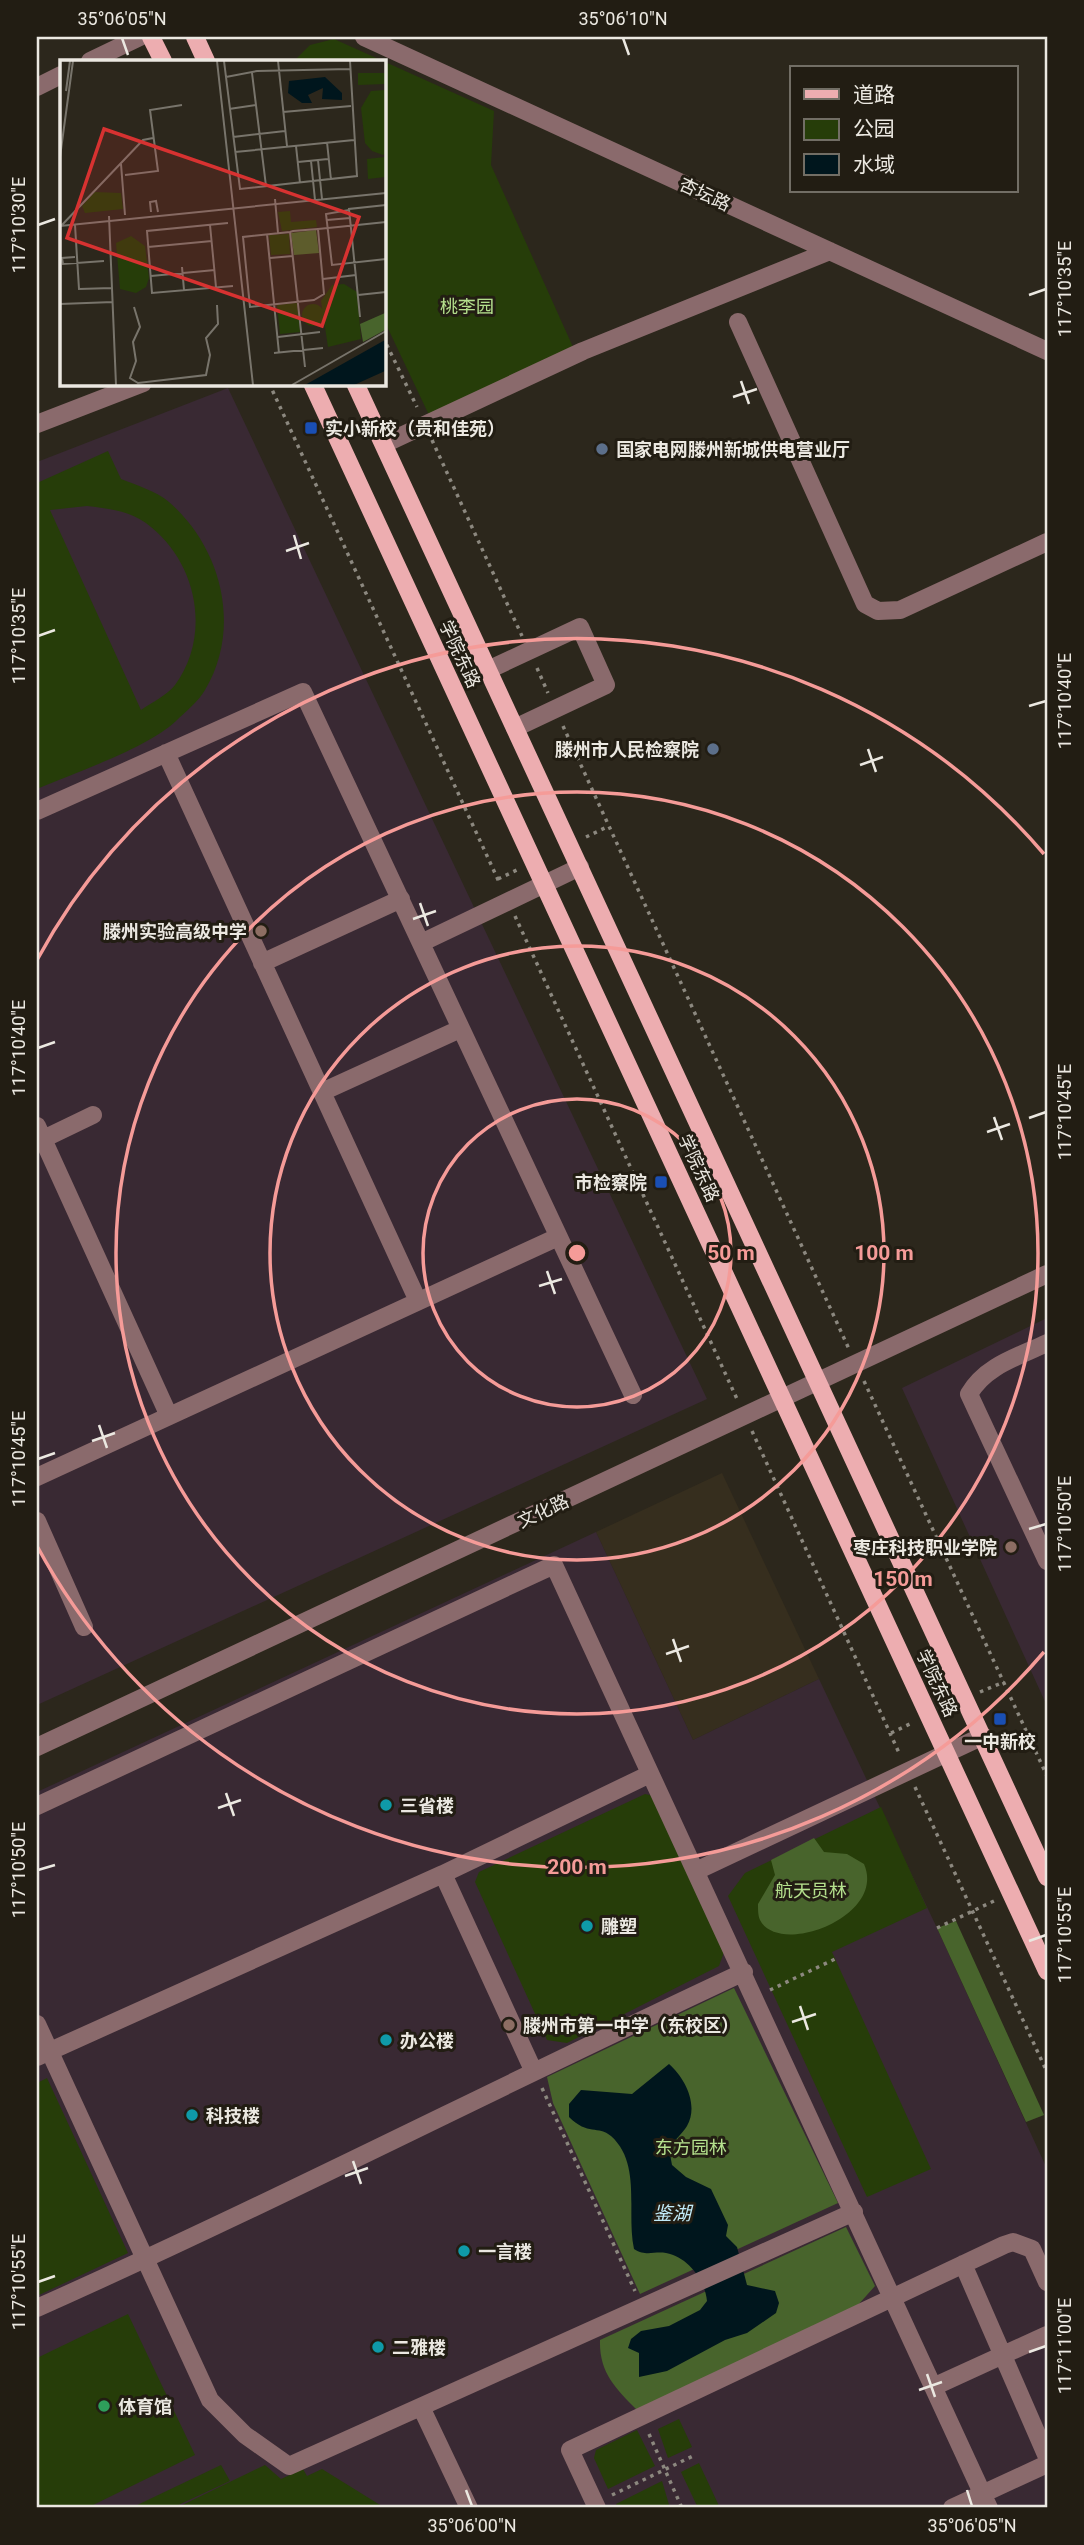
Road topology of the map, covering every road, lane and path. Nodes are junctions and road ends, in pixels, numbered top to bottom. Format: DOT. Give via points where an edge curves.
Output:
graph roads {
  1 [pos="140,37"];
  2 [pos="151,37"];
  3 [pos="195,37"];
  4 [pos="364,37"];
  5 [pos="92,60"];
  6 [pos="162,60"];
  7 [pos="206,60"];
  8 [pos="60,76"];
  9 [pos="37,87"];
  10 [pos="830,251"];
  11 [pos="738,322"];
  12 [pos="385,341"];
  13 [pos="1047,351"];
  14 [pos="138,385"];
  15 [pos="271,385"];
  16 [pos="313,385"];
  17 [pos="356,385"];
  18 [pos="37,424"];
  19 [pos="425,425"];
  20 [pos="384,444"];
  21 [pos="1047,542"];
  22 [pos="529,651"];
  23 [pos="488,670"];
  24 [pos="555,709"];
  25 [pos="515,728"];
  26 [pos="166,753"];
  27 [pos="37,811"];
  28 [pos="580,867"];
  29 [pos="544,884"];
  30 [pos="401,899"];
  31 [pos="508,901"];
  32 [pos="421,943"];
  33 [pos="262,963"];
  34 [pos="460,1029"];
  35 [pos="322,1092"];
  36 [pos="93,1115"];
  37 [pos="39,1136"];
  38 [pos="558,1237"];
  39 [pos="1047,1274"];
  40 [pos="418,1301"];
  41 [pos="1047,1343"];
  42 [pos="857,1365"];
  43 [pos="819,1382"];
  44 [pos="633,1395"];
  45 [pos="783,1399"];
  46 [pos="169,1416"];
  47 [pos="745,1417"];
  48 [pos="37,1477"];
  49 [pos="37,1521"];
  50 [pos="1047,1561"];
  51 [pos="84,1627"];
  52 [pos="983,1736"];
  53 [pos="37,1747"];
  54 [pos="947,1753"];
  55 [pos="908,1771"];
  56 [pos="650,1774"];
  57 [pos="1047,1776"];
  58 [pos="37,1806"];
  59 [pos="696,1871"];
  60 [pos="443,1874"];
  61 [pos="1047,1877"];
  62 [pos="1011,1893"];
  63 [pos="973,1911"];
  64 [pos="937,1928"];
  65 [pos="835,1959"];
  66 [pos="1047,1971"];
  67 [pos="744,1972"];
  68 [pos="754,1997"];
  69 [pos="37,2024"];
  70 [pos="43,2054"];
  71 [pos="533,2070"];
  72 [pos="1047,2072"];
  73 [pos="854,2212"];
  74 [pos="147,2259"];
  75 [pos="963,2264"];
  76 [pos="1047,2282"];
  77 [pos="892,2298"];
  78 [pos="37,2308"];
  79 [pos="643,2308"];
  80 [pos="1047,2335"];
  81 [pos="1002,2356"];
  82 [pos="933,2387"];
  83 [pos="421,2407"];
  84 [pos="642,2416"];
  85 [pos="695,2455"];
  86 [pos="1047,2457"];
  87 [pos="1047,2464"];
  88 [pos="665,2470"];
  89 [pos="986,2501"];
  90 [pos="596,2506"];
  91 [pos="469,2508"];
  92 [pos="682,2508"];
  93 [pos="952,2508"];
  1 -- 5 [label="street"];
  2 -- 6 [label="main road"];
  3 -- 7 [label="main road"];
  4 -- 10 [label="street, 杏坛路"];
  8 -- 9 [label="street"];
  10 -- 13 [label="street, 杏坛路"];
  10 -- 19 [label="street" via="583,351"];
  11 -- 21 [label="street" via="865,604 878,611 900,610"];
  12 -- 19 [label="path"];
  14 -- 18 [label="street"];
  15 -- 31 [label="path"];
  16 -- 29 [label="main road, 学院东路"];
  17 -- 20 [label="main road, 学院东路"];
  19 -- 20 [label="street"];
  19 -- 22 [label="path"];
  20 -- 23 [label="main road, 学院东路"];
  22 -- 23 [label="street"];
  22 -- 24 [label="path"];
  22 -- 24 [label="street" via="580,627 606,685"];
  23 -- 25 [label="main road, 学院东路"];
  24 -- 25 [label="street"];
  24 -- 42 [label="path"];
  25 -- 28 [label="main road, 学院东路"];
  26 -- 27 [label="street"];
  26 -- 30 [label="street" via="303,692"];
  26 -- 33 [label="street"];
  28 -- 29 [label="street"];
  28 -- 43 [label="main road, 学院东路"];
  29 -- 31 [label="street"];
  29 -- 45 [label="main road, 学院东路"];
  30 -- 32 [label="street"];
  30 -- 33 [label="street"];
  31 -- 32 [label="street"];
  31 -- 47 [label="path"];
  32 -- 34 [label="street"];
  33 -- 35 [label="street"];
  34 -- 35 [label="street"];
  34 -- 38 [label="street"];
  35 -- 40 [label="street"];
  36 -- 37 [label="street"];
  37 -- 46 [label="street"];
  38 -- 40 [label="street"];
  38 -- 44 [label="street"];
  39 -- 42 [label="street, 文化路"];
  40 -- 46 [label="street"];
  41 -- 50 [label="street" via="979,1377 969,1394"];
  42 -- 43 [label="street, 文化路"];
  42 -- 57 [label="path"];
  43 -- 45 [label="street, 文化路"];
  43 -- 52 [label="main road, 学院东路"];
  45 -- 47 [label="street, 文化路"];
  45 -- 54 [label="main road, 学院东路"];
  46 -- 48 [label="street"];
  47 -- 53 [label="street, 文化路"];
  47 -- 55 [label="path"];
  49 -- 51 [label="street"];
  52 -- 54 [label="street"];
  52 -- 61 [label="main road, 学院东路"];
  54 -- 55 [label="street"];
  54 -- 62 [label="main road, 学院东路"];
  55 -- 59 [label="street"];
  55 -- 63 [label="path"];
  56 -- 58 [label="street" via="554,1565"];
  56 -- 59 [label="street"];
  56 -- 60 [label="street"];
  59 -- 67 [label="street"];
  60 -- 70 [label="street"];
  60 -- 71 [label="street"];
  62 -- 63 [label="path"];
  62 -- 66 [label="main road, 学院东路"];
  63 -- 64 [label="path"];
  63 -- 72 [label="path"];
  65 -- 68 [label="path"];
  67 -- 68 [label="street"];
  67 -- 71 [label="street"];
  68 -- 73 [label="street"];
  69 -- 70 [label="street"];
  70 -- 74 [label="street"];
  71 -- 74 [label="street"];
  71 -- 79 [label="path"];
  73 -- 77 [label="street"];
  73 -- 79 [label="street"];
  74 -- 78 [label="street"];
  74 -- 83 [label="street" via="210,2400 246,2435 289,2466"];
  75 -- 76 [label="street" via="1004,2245 1023,2243 1032,2249"];
  75 -- 77 [label="street"];
  75 -- 81 [label="street"];
  77 -- 82 [label="street"];
  77 -- 84 [label="street"];
  79 -- 83 [label="street"];
  80 -- 81 [label="street"];
  81 -- 82 [label="street"];
  81 -- 86 [label="street"];
  82 -- 89 [label="street"];
  83 -- 91 [label="street"];
  84 -- 88 [label="path"];
  84 -- 90 [label="street" via="570,2450"];
  85 -- 88 [label="path"];
  87 -- 89 [label="street"];
  88 -- 90 [label="path"];
  88 -- 92 [label="path"];
  89 -- 93 [label="street"];
}
